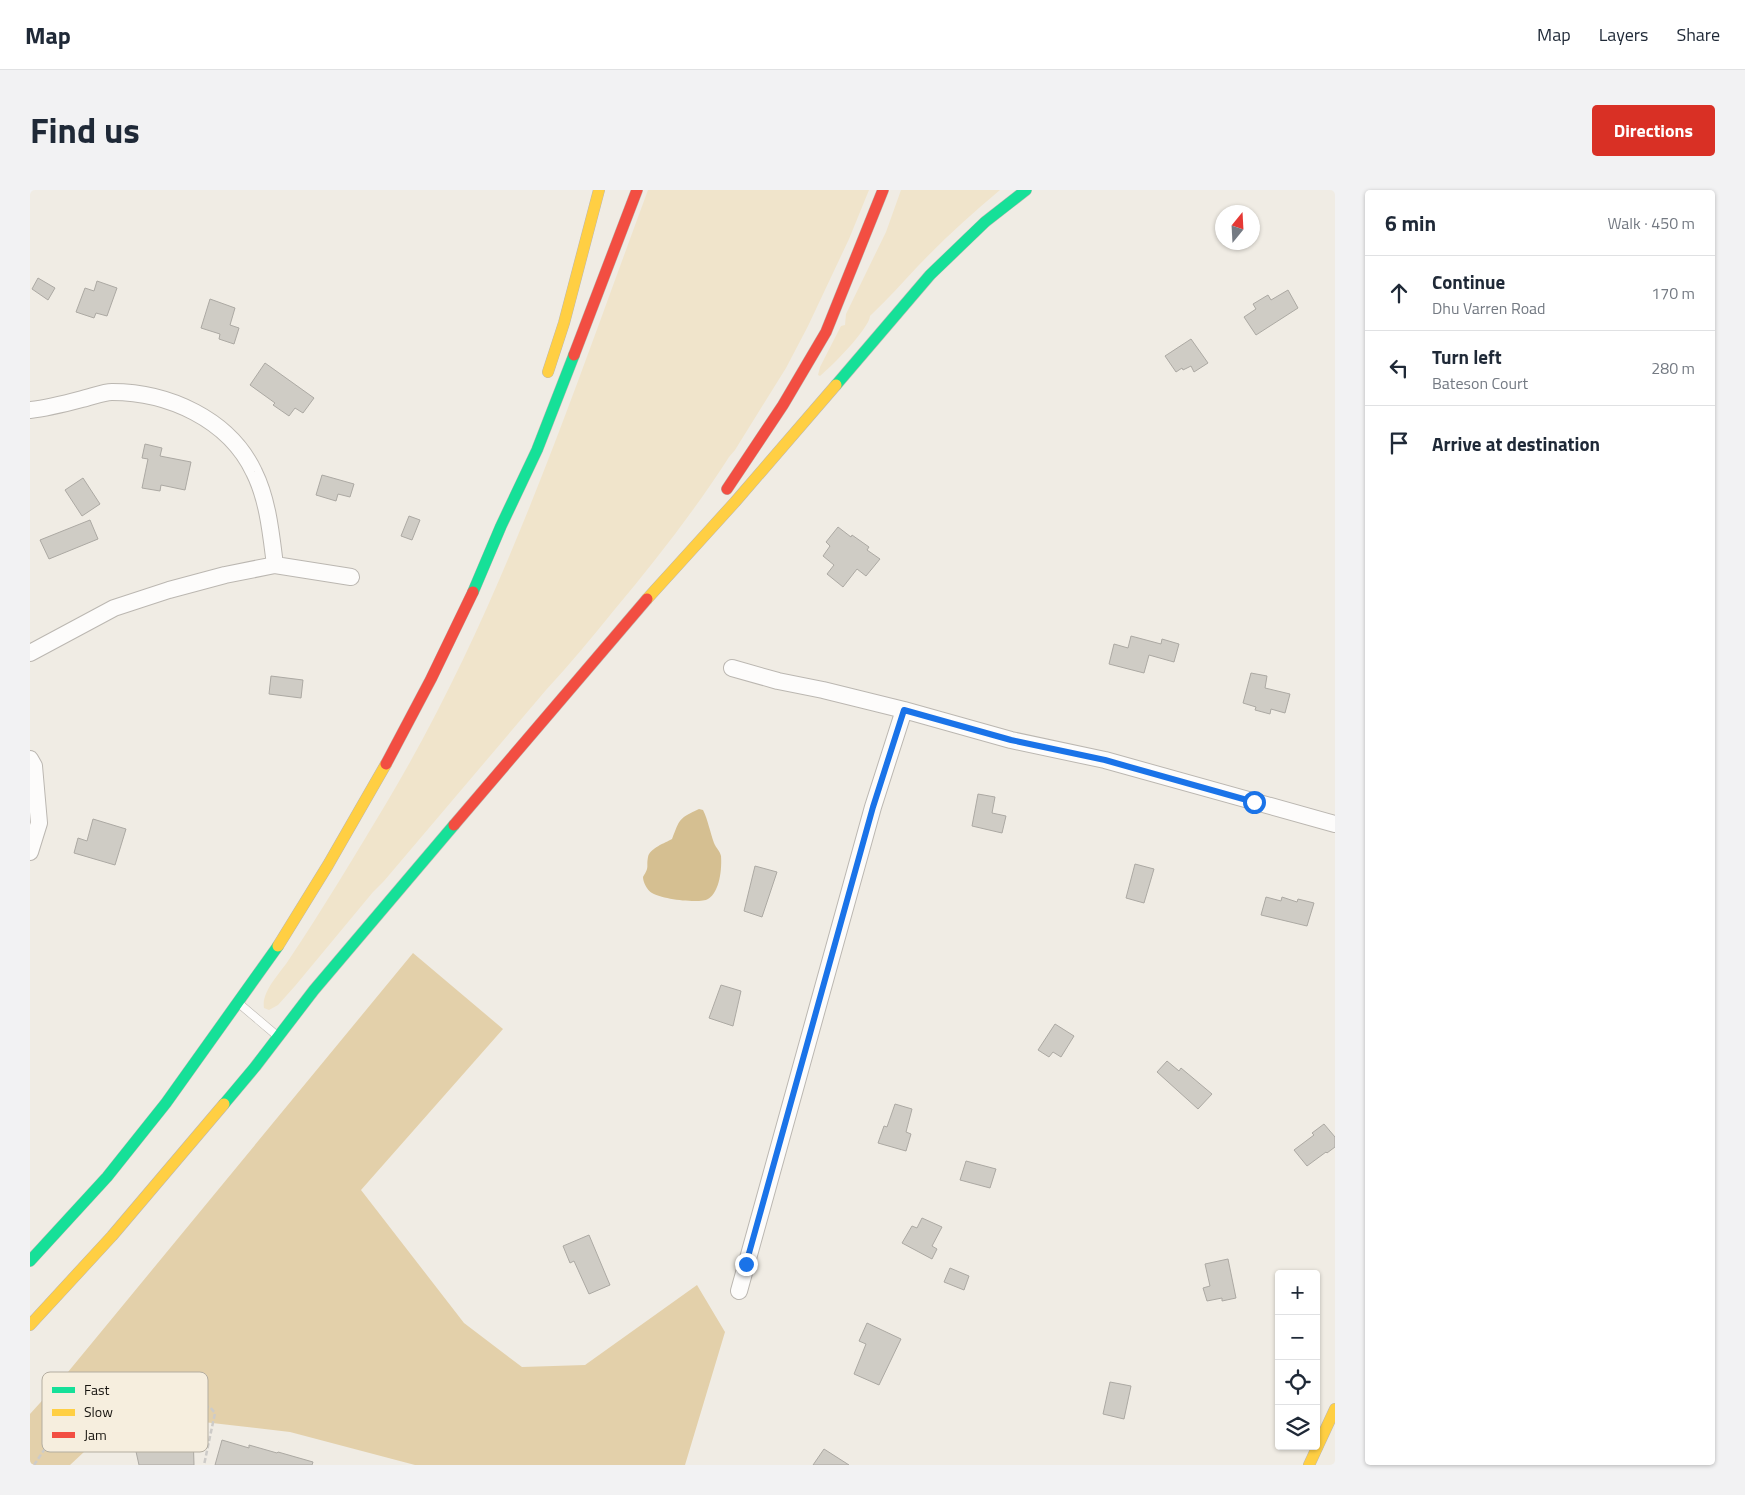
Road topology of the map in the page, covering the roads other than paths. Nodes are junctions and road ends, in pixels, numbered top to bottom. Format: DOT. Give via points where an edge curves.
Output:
graph roads {
  1 [pos="599,190"];
  2 [pos="637,190"];
  3 [pos="883,190"];
  4 [pos="1026,190"];
  5 [pos="546,379"];
  6 [pos="30,410"];
  7 [pos="521,454"];
  8 [pos="501,526"];
  9 [pos="276,565"];
  10 [pos="351,577"];
  11 [pos="664,578"];
  12 [pos="30,653"];
  13 [pos="732,668"];
  14 [pos="904,710"];
  15 [pos="30,759"];
  16 [pos="1335,824"];
  17 [pos="30,852"];
  18 [pos="239,1003"];
  19 [pos="278,1037"];
  20 [pos="30,1261"];
  21 [pos="739,1292"];
  22 [pos="30,1325"];
  23 [pos="1335,1409"];
  24 [pos="1309,1465"];
  1 -- 5 [label="main road"];
  2 -- 8 [label="main road" via="537,450"];
  3 -- 11 [label="main road" via="826,332 783,405"];
  4 -- 11 [label="main road" via="986,222 930,275 735,502"];
  6 -- 9 [label="street" via="50,408 110,391 162,398 200,414 237,444 255,472 267,512"];
  7 -- 8 [label="main road"];
  8 -- 18 [label="main road" via="431,679 380,775 268,962"];
  9 -- 10 [label="street"];
  9 -- 12 [label="street" via="206,580 114,608"];
  11 -- 19 [label="main road" via="314,990"];
  13 -- 14 [label="street"];
  14 -- 16 [label="street" via="1011,740 1105,760"];
  14 -- 21 [label="street" via="873,807"];
  15 -- 17 [label="street" via="34,766 39,823"];
  18 -- 19 [label="lane"];
  18 -- 20 [label="main road" via="107,1177"];
  19 -- 22 [label="main road" via="112,1236"];
  23 -- 24 [label="main road"];
}
